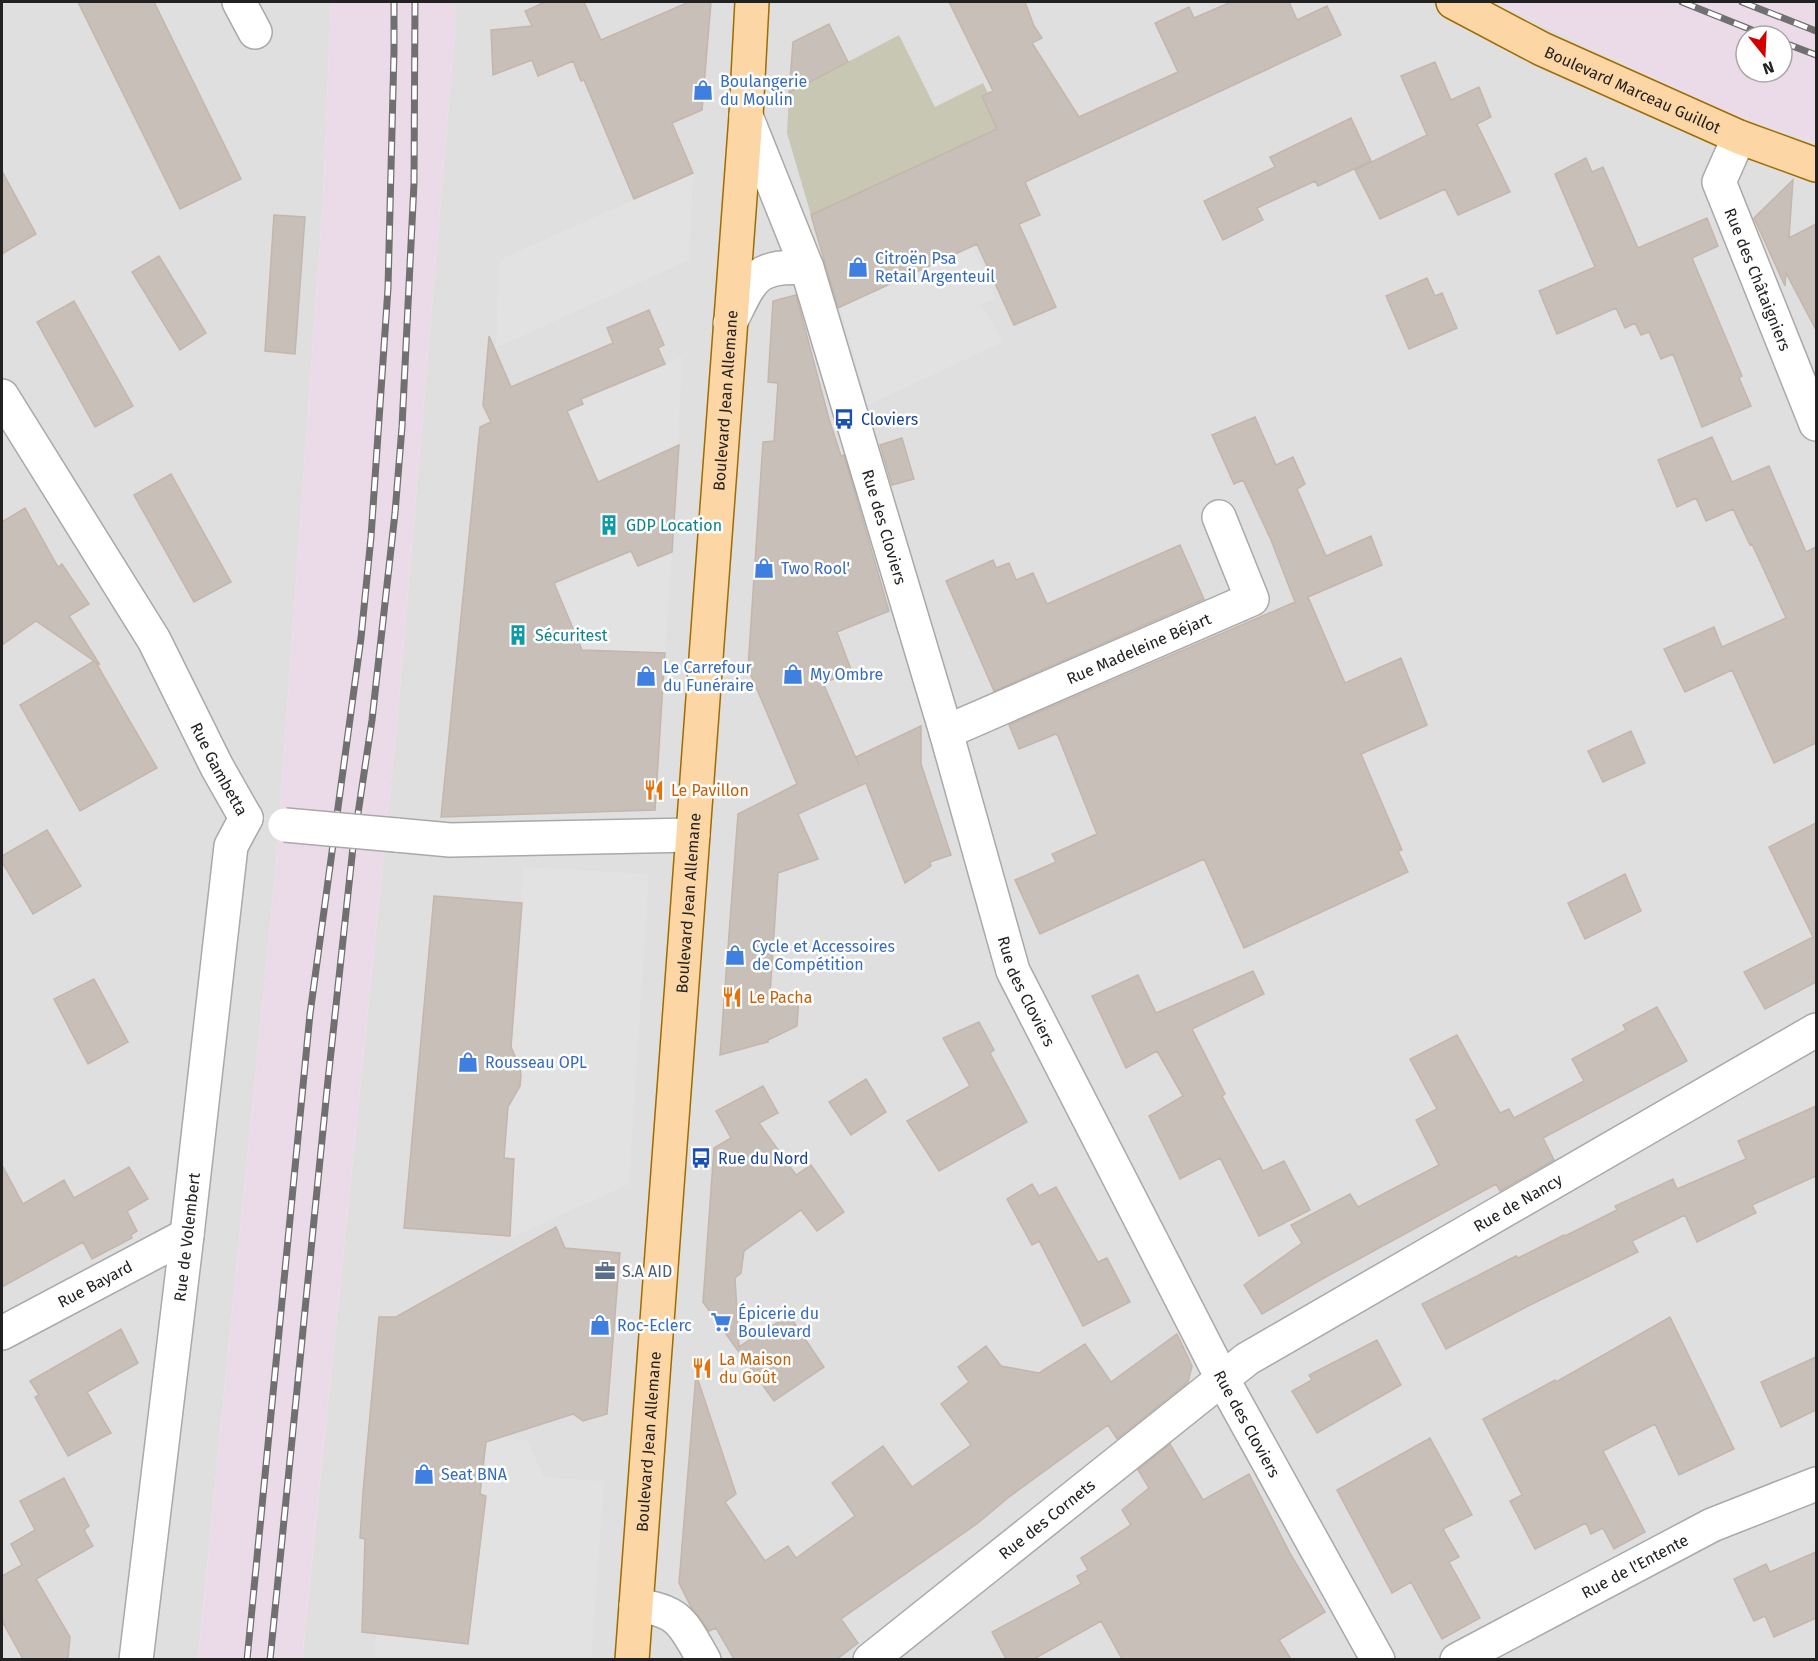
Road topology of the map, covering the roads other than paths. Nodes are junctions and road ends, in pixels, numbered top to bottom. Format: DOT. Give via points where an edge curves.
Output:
graph roads {
  1 [pos="239,2"];
  2 [pos="752,2"];
  3 [pos="1453,2"];
  4 [pos="255,32"];
  5 [pos="746,116"];
  6 [pos="1739,136"];
  7 [pos="1816,165"];
  8 [pos="807,268"];
  9 [pos="730,323"];
  10 [pos="2,396"];
  11 [pos="1816,424"];
  12 [pos="1220,517"];
  13 [pos="945,732"];
  14 [pos="246,818"];
  15 [pos="693,835"];
  16 [pos="1816,1030"];
  17 [pos="187,1235"];
  18 [pos="2,1333"];
  19 [pos="1223,1380"];
  20 [pos="1816,1484"];
  21 [pos="636,1605"];
  22 [pos="136,1659"];
  23 [pos="632,1659"];
  24 [pos="704,1659"];
  25 [pos="870,1659"];
  26 [pos="1378,1659"];
  27 [pos="1457,1659"];
  1 -- 4 [label="street"];
  2 -- 5 [label="main road, Boulevard Jean Allemane"];
  3 -- 6 [label="main road, Boulevard Marceau Guillot" via="1542,49"];
  5 -- 8 [label="street, Rue des Cloviers"];
  5 -- 9 [label="main road, Boulevard Jean Allemane"];
  6 -- 7 [label="main road, Boulevard Marceau Guillot"];
  6 -- 11 [label="street, Rue des Châtaigniers" via="1719,182"];
  8 -- 9 [label="street" via="784,266 760,274"];
  8 -- 13 [label="street, Rue des Cloviers"];
  9 -- 15 [label="main road, Boulevard Jean Allemane"];
  10 -- 14 [label="street, Rue Gambetta" via="154,640"];
  12 -- 13 [label="street, Rue Madeleine Béjart" via="1252,599"];
  13 -- 19 [label="street, Rue des Cloviers" via="1013,971"];
  14 -- 15 [label="street, Rue Gambetta, bridge" via="450,840"];
  14 -- 17 [label="street, Rue de Volembert" via="231,846"];
  15 -- 21 [label="main road, Boulevard Jean Allemane"];
  16 -- 19 [label="street, Rue de Nancy" via="1247,1359"];
  17 -- 18 [label="street, Rue Bayard"];
  17 -- 22 [label="street, Rue de Volembert"];
  19 -- 25 [label="street, Rue des Cornets"];
  19 -- 26 [label="street, Rue des Cloviers"];
  20 -- 27 [label="street, Rue de l'Entente" via="1712,1525"];
  21 -- 23 [label="main road, Boulevard Jean Allemane"];
  21 -- 24 [label="street" via="658,1608 681,1621"];
}
